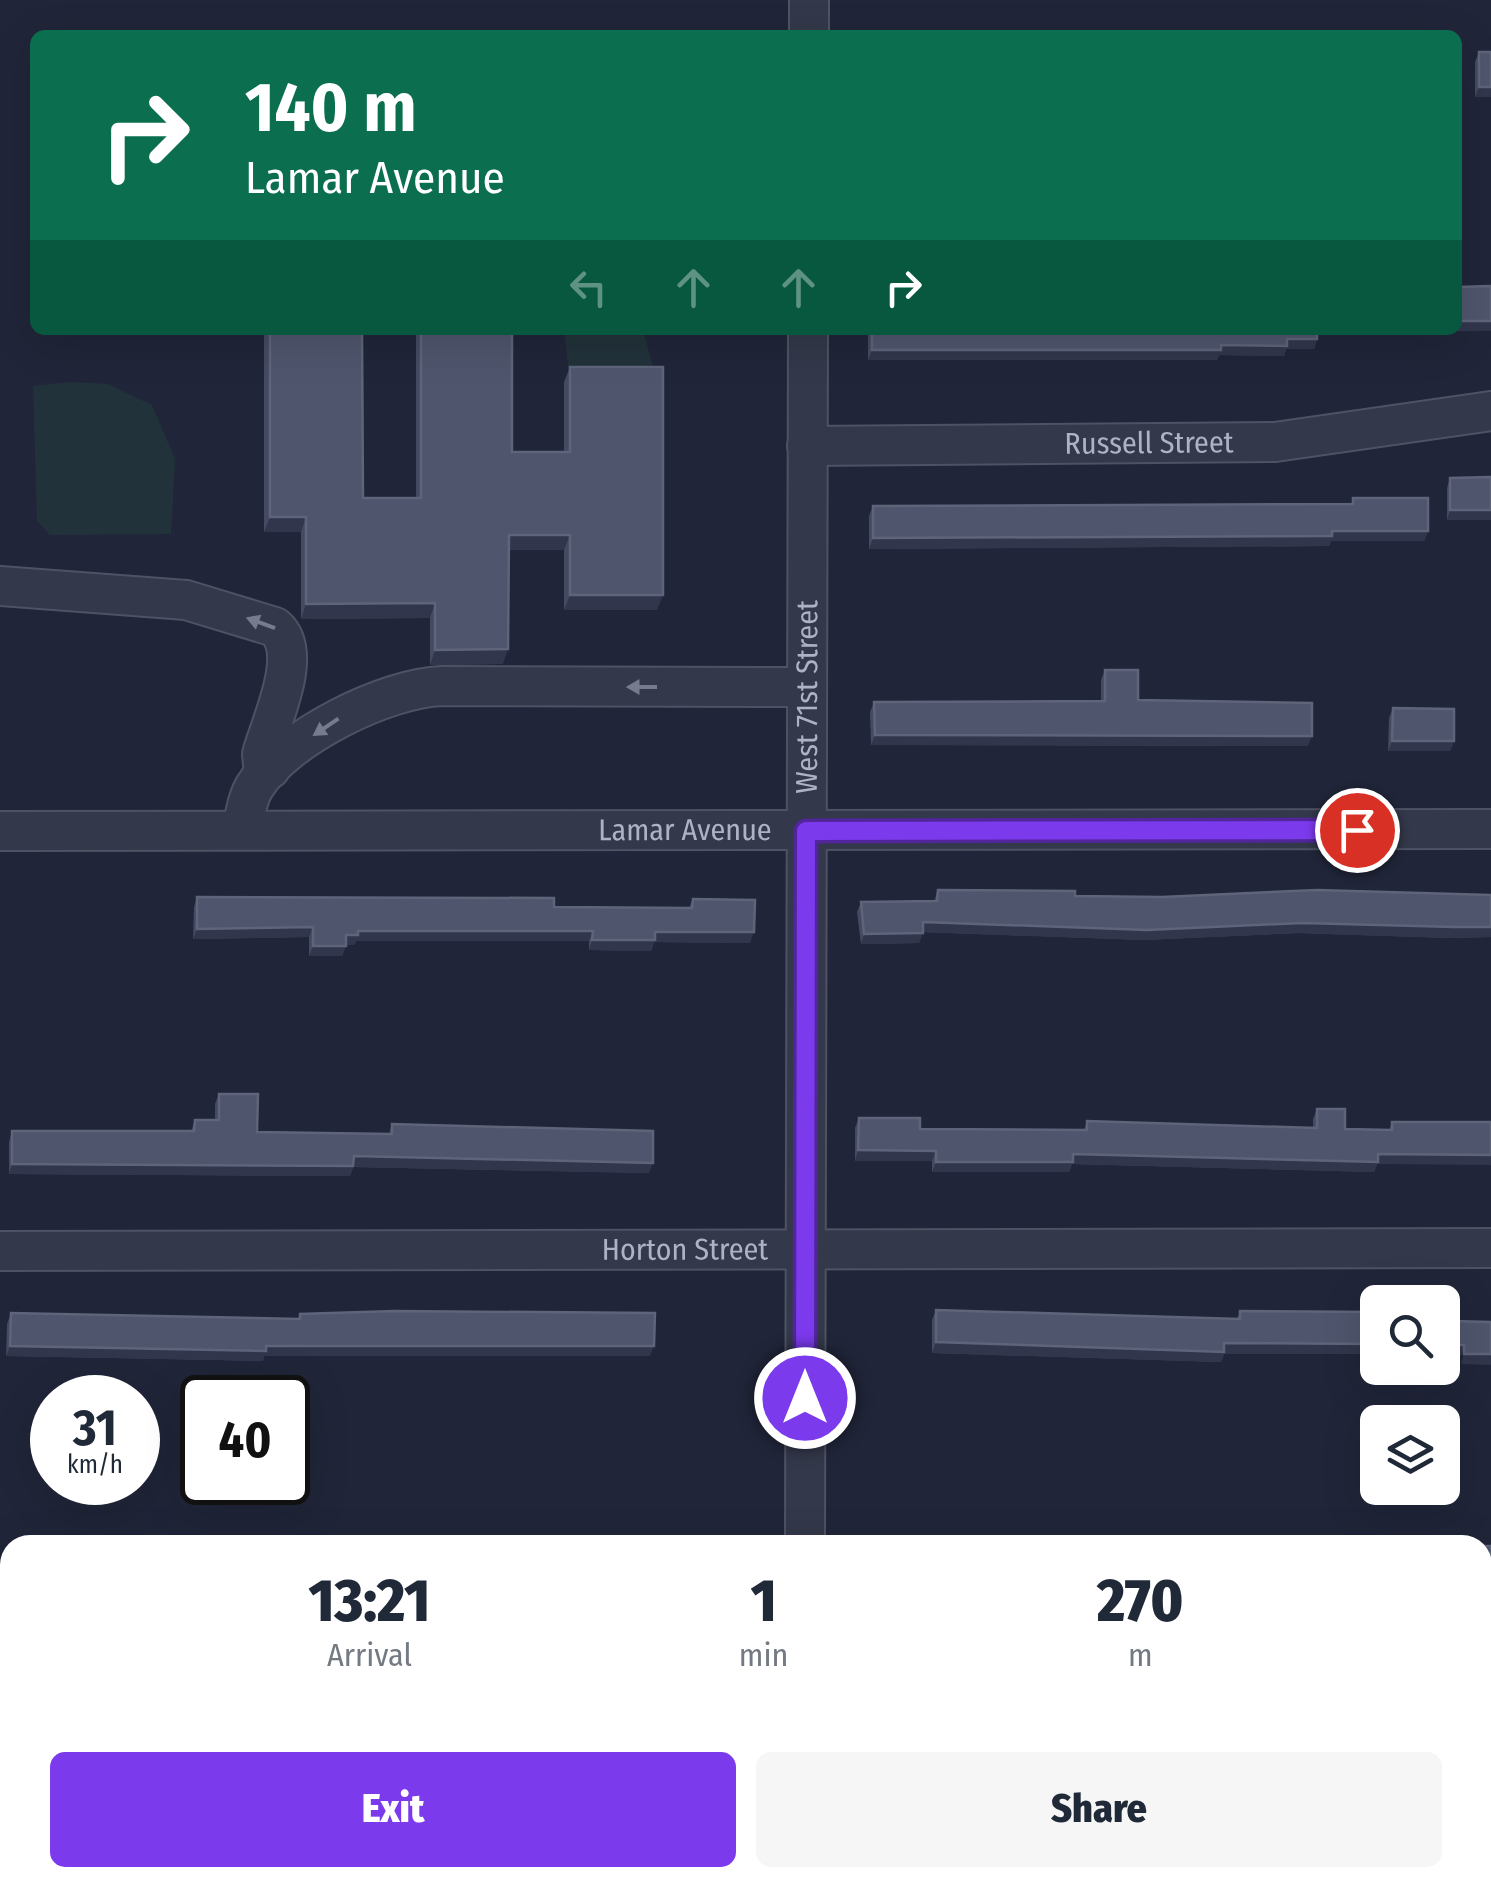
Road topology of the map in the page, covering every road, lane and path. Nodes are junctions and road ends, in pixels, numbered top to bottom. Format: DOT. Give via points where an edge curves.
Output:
graph roads {
  1 [pos="809,0"];
  2 [pos="809,30"];
  3 [pos="808,335"];
  4 [pos="1491,411"];
  5 [pos="808,446"];
  6 [pos="0,586"];
  7 [pos="807,688"];
  8 [pos="270,769"];
  9 [pos="242,830"];
  10 [pos="1491,830"];
  11 [pos="806,831"];
  12 [pos="0,832"];
  13 [pos="1491,1248"];
  14 [pos="0,1251"];
  15 [pos="806,1251"];
  16 [pos="805,1535"];
  1 -- 2 [label="street"];
  3 -- 5 [label="street, West 71st Street"];
  4 -- 5 [label="street, Russell Street" via="1275,442"];
  5 -- 7 [label="street, West 71st Street"];
  8 -- 6 [label="street, one-way" via="262,754 288,662 283,634 275,627 186,600"];
  7 -- 8 [label="street, one-way" via="424,687 354,709"];
  7 -- 11 [label="street, West 71st Street"];
  8 -- 9 [label="street" via="254,786"];
  9 -- 11 [label="street, Lamar Avenue"];
  9 -- 12 [label="street, Lamar Avenue"];
  10 -- 11 [label="street, Lamar Avenue"];
  11 -- 15 [label="street, West 71st Street"];
  13 -- 15 [label="street, Horton Street"];
  14 -- 15 [label="street, Horton Street"];
  15 -- 16 [label="street, West 71st Street"];
}
